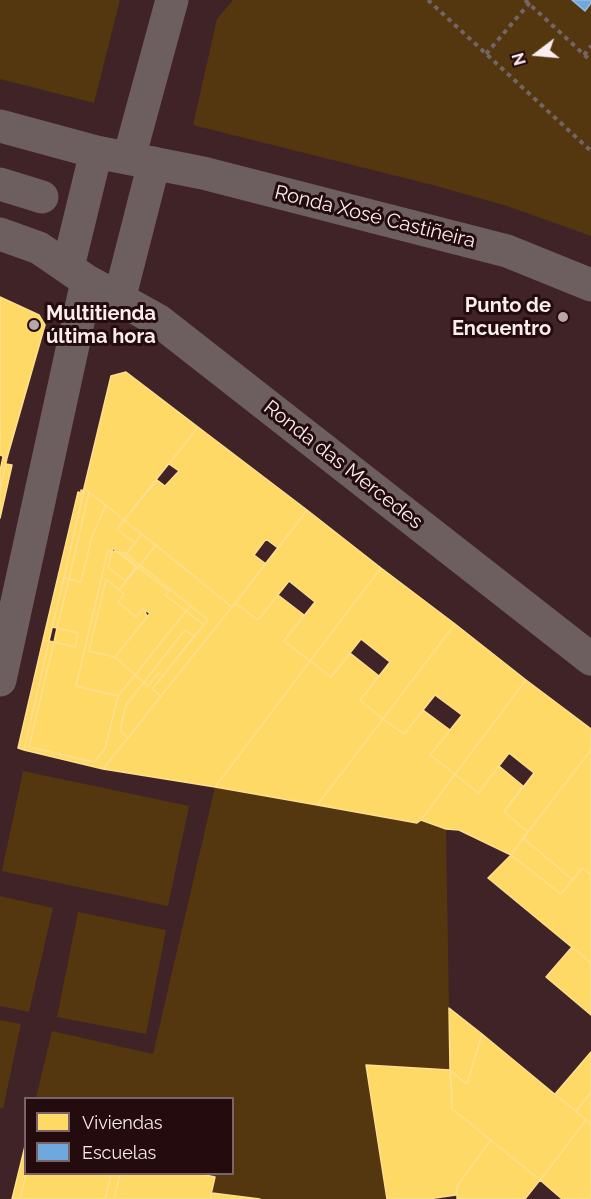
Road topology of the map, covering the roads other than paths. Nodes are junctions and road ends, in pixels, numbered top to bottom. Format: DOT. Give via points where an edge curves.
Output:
graph roads {
  1 [pos="172,0"];
  2 [pos="0,126"];
  3 [pos="96,152"];
  4 [pos="142,161"];
  5 [pos="0,184"];
  6 [pos="42,197"];
  7 [pos="0,234"];
  8 [pos="78,274"];
  9 [pos="591,285"];
  10 [pos="119,300"];
  11 [pos="591,659"];
  12 [pos="0,680"];
  1 -- 4 [label="street"];
  2 -- 3 [label="street, Ronda Xosé Castiñeira"];
  3 -- 4 [label="street, Ronda Xosé Castiñeira"];
  3 -- 8 [label="street"];
  4 -- 9 [label="street, Ronda Xosé Castiñeira" via="507,251"];
  4 -- 10 [label="street"];
  5 -- 6 [label="street"];
  7 -- 8 [label="street, Ronda das Mercedes" via="39,248"];
  8 -- 10 [label="street, Ronda das Mercedes"];
  8 -- 12 [label="street"];
  10 -- 11 [label="street, Ronda das Mercedes" via="159,321"];
}
